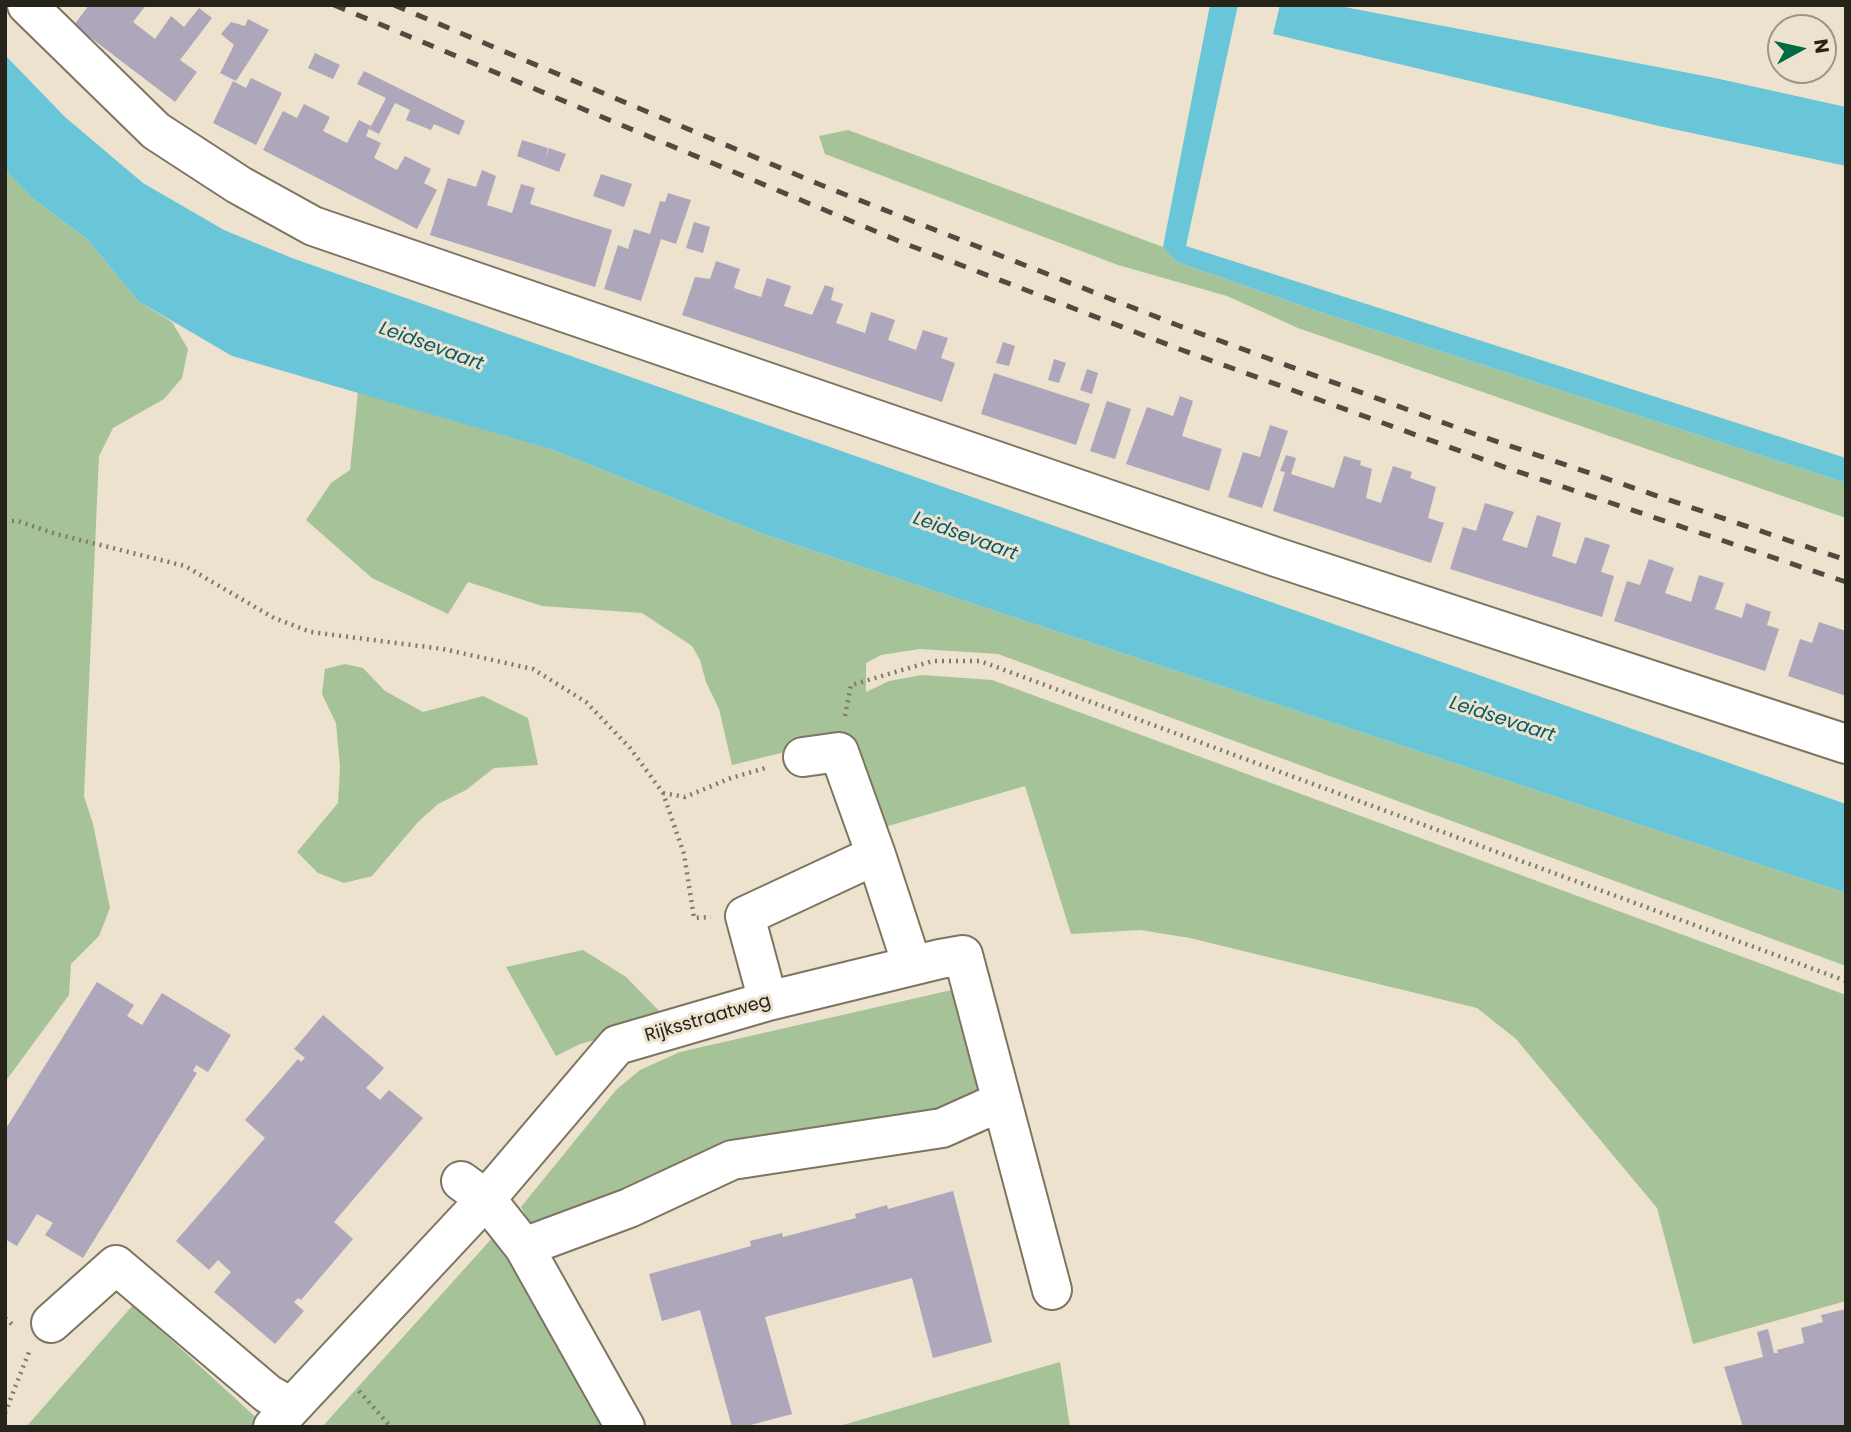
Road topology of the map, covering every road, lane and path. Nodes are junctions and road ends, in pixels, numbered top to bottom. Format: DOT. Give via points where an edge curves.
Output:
graph roads {
  1 [pos="27,5"];
  2 [pos="5,521"];
  3 [pos="1846,744"];
  4 [pos="820,755"];
  5 [pos="663,793"];
  6 [pos="876,855"];
  7 [pos="745,916"];
  8 [pos="912,965"];
  9 [pos="1846,981"];
  10 [pos="768,1001"];
  11 [pos="1000,1102"];
  12 [pos="474,1190"];
  13 [pos="524,1247"];
  14 [pos="1052,1290"];
  15 [pos="51,1323"];
  16 [pos="5,1413"];
  17 [pos="281,1416"];
  18 [pos="625,1427"];
  1 -- 3 [label="street" via="156,131 313,226 1263,552"];
  2 -- 5 [label="path" via="186,566 274,618 311,632 443,649 533,669 586,702 630,748"];
  4 -- 5 [label="path" via="731,778 685,797"];
  4 -- 6 [label="street"];
  4 -- 9 [label="path" via="851,685 933,661 980,661"];
  5 -- 7 [label="path" via="684,854 694,918"];
  6 -- 7 [label="street"];
  6 -- 8 [label="street"];
  7 -- 10 [label="street"];
  8 -- 10 [label="street, Rijksstraatweg"];
  8 -- 11 [label="street, Rijksstraatweg" via="963,956"];
  10 -- 12 [label="street, Rijksstraatweg" via="617,1045"];
  11 -- 13 [label="street" via="942,1128 732,1160 629,1208"];
  11 -- 14 [label="street, Rijksstraatweg"];
  12 -- 13 [label="street"];
  12 -- 17 [label="street, Rijksstraatweg"];
  13 -- 18 [label="street"];
  15 -- 16 [label="path" via="33,1343"];
  15 -- 17 [label="street" via="116,1265 268,1394"];
}
